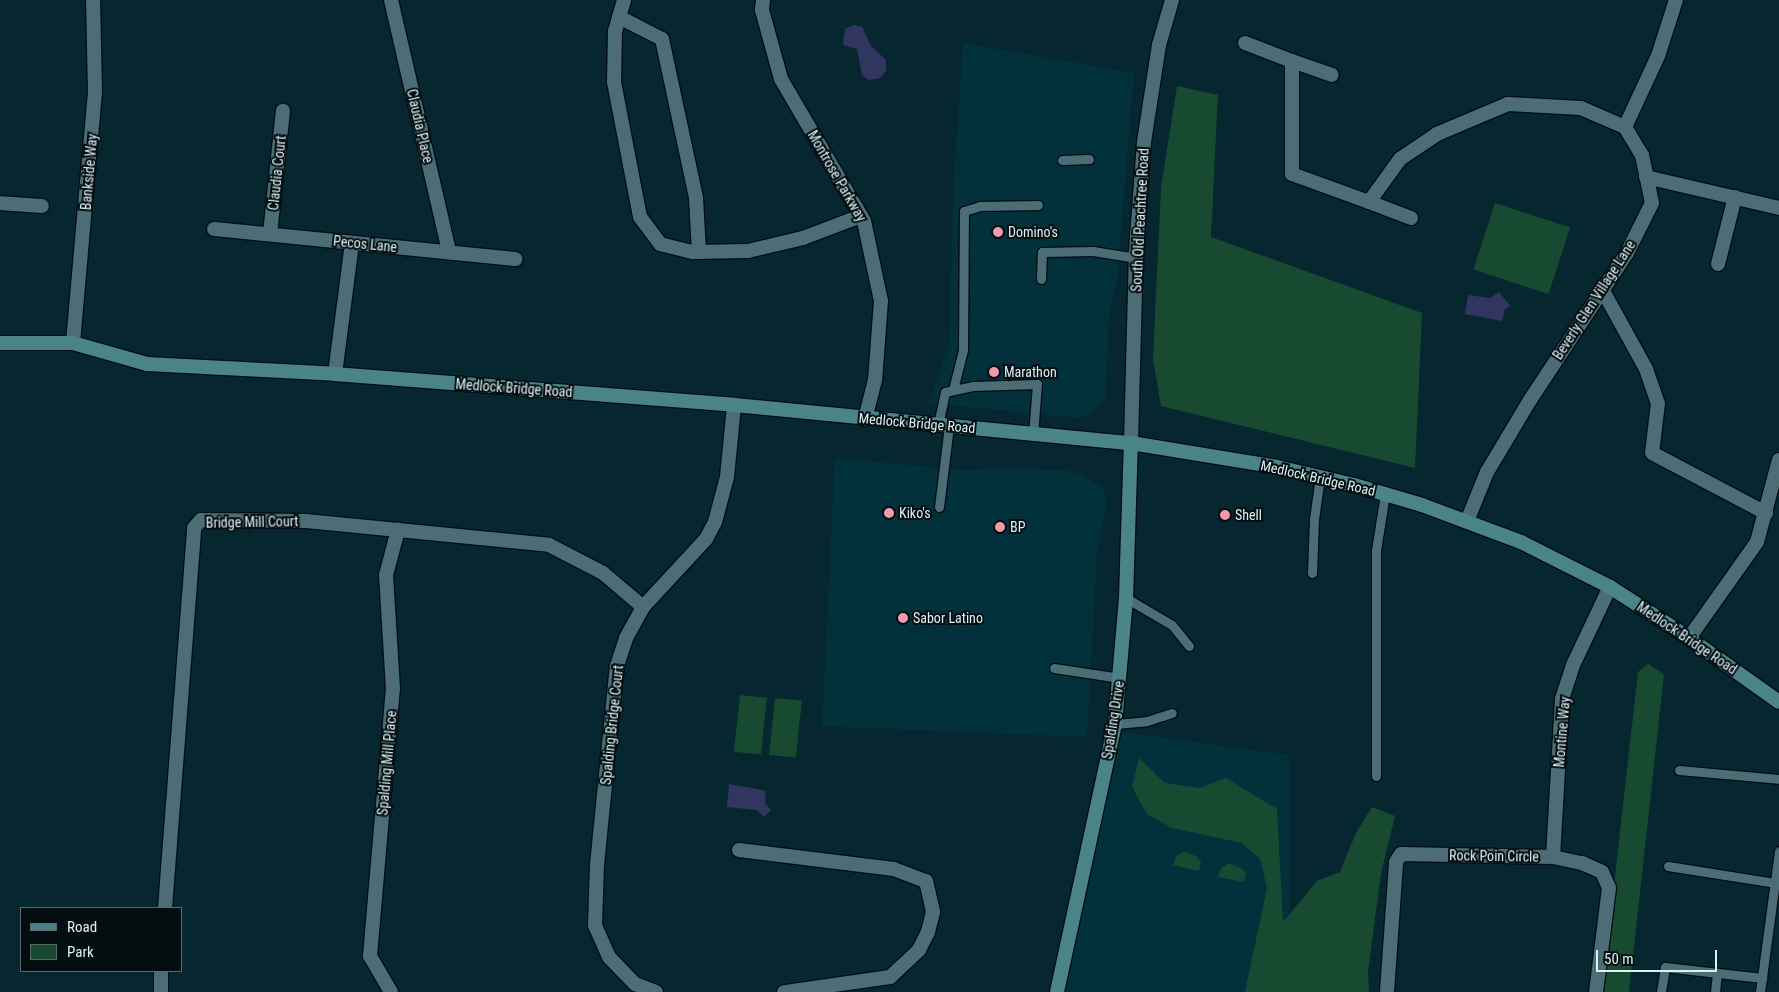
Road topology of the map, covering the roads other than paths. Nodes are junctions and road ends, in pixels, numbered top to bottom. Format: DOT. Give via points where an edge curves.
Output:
graph roads {
  1 [pos="93,0"];
  2 [pos="391,0"];
  3 [pos="624,0"];
  4 [pos="763,0"];
  5 [pos="1172,0"];
  6 [pos="1676,0"];
  7 [pos="619,17"];
  8 [pos="1245,43"];
  9 [pos="1292,61"];
  10 [pos="1332,75"];
  11 [pos="283,111"];
  12 [pos="1625,127"];
  13 [pos="1089,159"];
  14 [pos="1062,160"];
  15 [pos="1646,177"];
  16 [pos="1735,197"];
  17 [pos="1369,202"];
  18 [pos="0,203"];
  19 [pos="1038,205"];
  20 [pos="42,206"];
  21 [pos="1779,208"];
  22 [pos="861,216"];
  23 [pos="1410,218"];
  24 [pos="214,229"];
  25 [pos="270,234"];
  26 [pos="352,243"];
  27 [pos="449,252"];
  28 [pos="699,252"];
  29 [pos="516,258"];
  30 [pos="1136,258"];
  31 [pos="1718,264"];
  32 [pos="1041,279"];
  33 [pos="1602,289"];
  34 [pos="0,343"];
  35 [pos="73,343"];
  36 [pos="336,374"];
  37 [pos="952,390"];
  38 [pos="734,405"];
  39 [pos="866,419"];
  40 [pos="943,426"];
  41 [pos="1032,435"];
  42 [pos="1131,443"];
  43 [pos="1779,460"];
  44 [pos="1320,477"];
  45 [pos="1385,494"];
  46 [pos="940,506"];
  47 [pos="1766,513"];
  48 [pos="1467,521"];
  49 [pos="398,530"];
  50 [pos="1312,573"];
  51 [pos="1610,587"];
  52 [pos="1126,598"];
  53 [pos="643,607"];
  54 [pos="1689,638"];
  55 [pos="1189,646"];
  56 [pos="1054,668"];
  57 [pos="1120,678"];
  58 [pos="1779,702"];
  59 [pos="1172,714"];
  60 [pos="1115,724"];
  61 [pos="1679,770"];
  62 [pos="1376,776"];
  63 [pos="1779,779"];
  64 [pos="739,850"];
  65 [pos="1779,851"];
  66 [pos="1554,857"];
  67 [pos="1668,866"];
  68 [pos="1775,883"];
  69 [pos="164,907"];
  70 [pos="162,972"];
  71 [pos="1718,973"];
  72 [pos="1762,978"];
  73 [pos="161,992"];
  74 [pos="391,992"];
  75 [pos="656,992"];
  76 [pos="784,992"];
  77 [pos="1057,992"];
  78 [pos="1387,992"];
  79 [pos="1596,992"];
  80 [pos="1661,992"];
  81 [pos="1715,992"];
  82 [pos="1760,992"];
  1 -- 35 [label="street, Bankside Way" via="95,93"];
  2 -- 27 [label="street, Claudia Place"];
  3 -- 7 [label="street"];
  4 -- 22 [label="street, Montrose Parkway" via="762,10 781,79"];
  5 -- 30 [label="street, South Old Peachtree Road" via="1159,45 1144,142"];
  6 -- 12 [label="street" via="1658,56"];
  7 -- 28 [label="street" via="662,39 696,198"];
  7 -- 28 [label="street" via="615,30 614,82 640,217 660,244"];
  8 -- 9 [label="street"];
  9 -- 10 [label="street"];
  9 -- 17 [label="street" via="1292,174"];
  11 -- 25 [label="street, Claudia Court"];
  12 -- 15 [label="street, Beverly Glen Village Lane" via="1642,155"];
  12 -- 17 [label="street" via="1581,108 1508,104 1437,134 1400,160"];
  13 -- 14 [label="lane"];
  15 -- 16 [label="street"];
  15 -- 33 [label="street, Beverly Glen Village Lane" via="1652,203 1627,253"];
  16 -- 21 [label="street"];
  16 -- 31 [label="street"];
  17 -- 23 [label="street"];
  18 -- 20 [label="street"];
  19 -- 37 [label="lane" via="980,206 964,211 963,350"];
  22 -- 28 [label="street" via="803,238 748,251"];
  22 -- 39 [label="street, Montrose Parkway" via="881,301 875,380"];
  24 -- 25 [label="street, Pecos Lane"];
  25 -- 26 [label="street, Pecos Lane"];
  26 -- 27 [label="street, Pecos Lane"];
  26 -- 36 [label="street"];
  27 -- 29 [label="street, Pecos Lane"];
  30 -- 32 [label="lane" via="1093,251 1042,252"];
  30 -- 42 [label="street, South Old Peachtree Road"];
  33 -- 47 [label="street" via="1646,369 1658,403 1652,453"];
  33 -- 48 [label="street, Beverly Glen Village Lane" via="1487,472"];
  34 -- 35 [label="main road, Medlock Bridge Road"];
  35 -- 36 [label="main road, Medlock Bridge Road" via="147,364"];
  36 -- 38 [label="main road, Medlock Bridge Road"];
  37 -- 40 [label="lane" via="945,392"];
  37 -- 41 [label="lane" via="1036,384"];
  38 -- 39 [label="main road, Medlock Bridge Road"];
  38 -- 53 [label="street, Spalding Bridge Court" via="727,477 716,522 706,539"];
  39 -- 40 [label="main road, Medlock Bridge Road"];
  40 -- 41 [label="main road, Medlock Bridge Road"];
  40 -- 46 [label="lane"];
  41 -- 42 [label="main road, Medlock Bridge Road"];
  42 -- 44 [label="main road, Medlock Bridge Road"];
  42 -- 52 [label="main road, Spalding Drive"];
  43 -- 47 [label="street"];
  44 -- 45 [label="main road, Medlock Bridge Road"];
  44 -- 50 [label="lane"];
  45 -- 48 [label="main road, Medlock Bridge Road"];
  45 -- 62 [label="lane" via="1376,550"];
  47 -- 54 [label="street" via="1757,542"];
  48 -- 51 [label="main road, Medlock Bridge Road" via="1521,542"];
  49 -- 53 [label="street, Bridge Mill Court" via="549,545 603,573"];
  49 -- 69 [label="street, Bridge Mill Court" via="296,521 201,520 194,528"];
  49 -- 74 [label="street, Spalding Mill Place" via="386,575 393,689 370,956"];
  51 -- 54 [label="main road, Medlock Bridge Road"];
  51 -- 66 [label="street, Montine Way" via="1574,663 1562,699"];
  52 -- 55 [label="lane" via="1172,625"];
  52 -- 57 [label="main road, Spalding Drive"];
  53 -- 75 [label="street, Spalding Bridge Court" via="626,638 617,666 597,865 596,925 610,957 635,984"];
  54 -- 58 [label="main road, Medlock Bridge Road"];
  56 -- 57 [label="lane"];
  57 -- 60 [label="main road, Spalding Drive"];
  59 -- 60 [label="lane" via="1147,721"];
  60 -- 77 [label="main road, Spalding Drive"];
  61 -- 63 [label="lane"];
  64 -- 76 [label="street" via="894,869 926,881 933,912 928,932 919,950 890,976"];
  65 -- 68 [label="lane"];
  66 -- 78 [label="street, Rock Poin Circle" via="1401,854 1396,862"];
  66 -- 79 [label="street, Rock Poin Circle" via="1582,863 1602,872 1609,888"];
  67 -- 68 [label="lane"];
  68 -- 72 [label="lane"];
  70 -- 73 [label="street"];
  71 -- 72 [label="lane"];
  71 -- 80 [label="lane" via="1665,967"];
  71 -- 81 [label="lane"];
  72 -- 82 [label="lane"];
}
